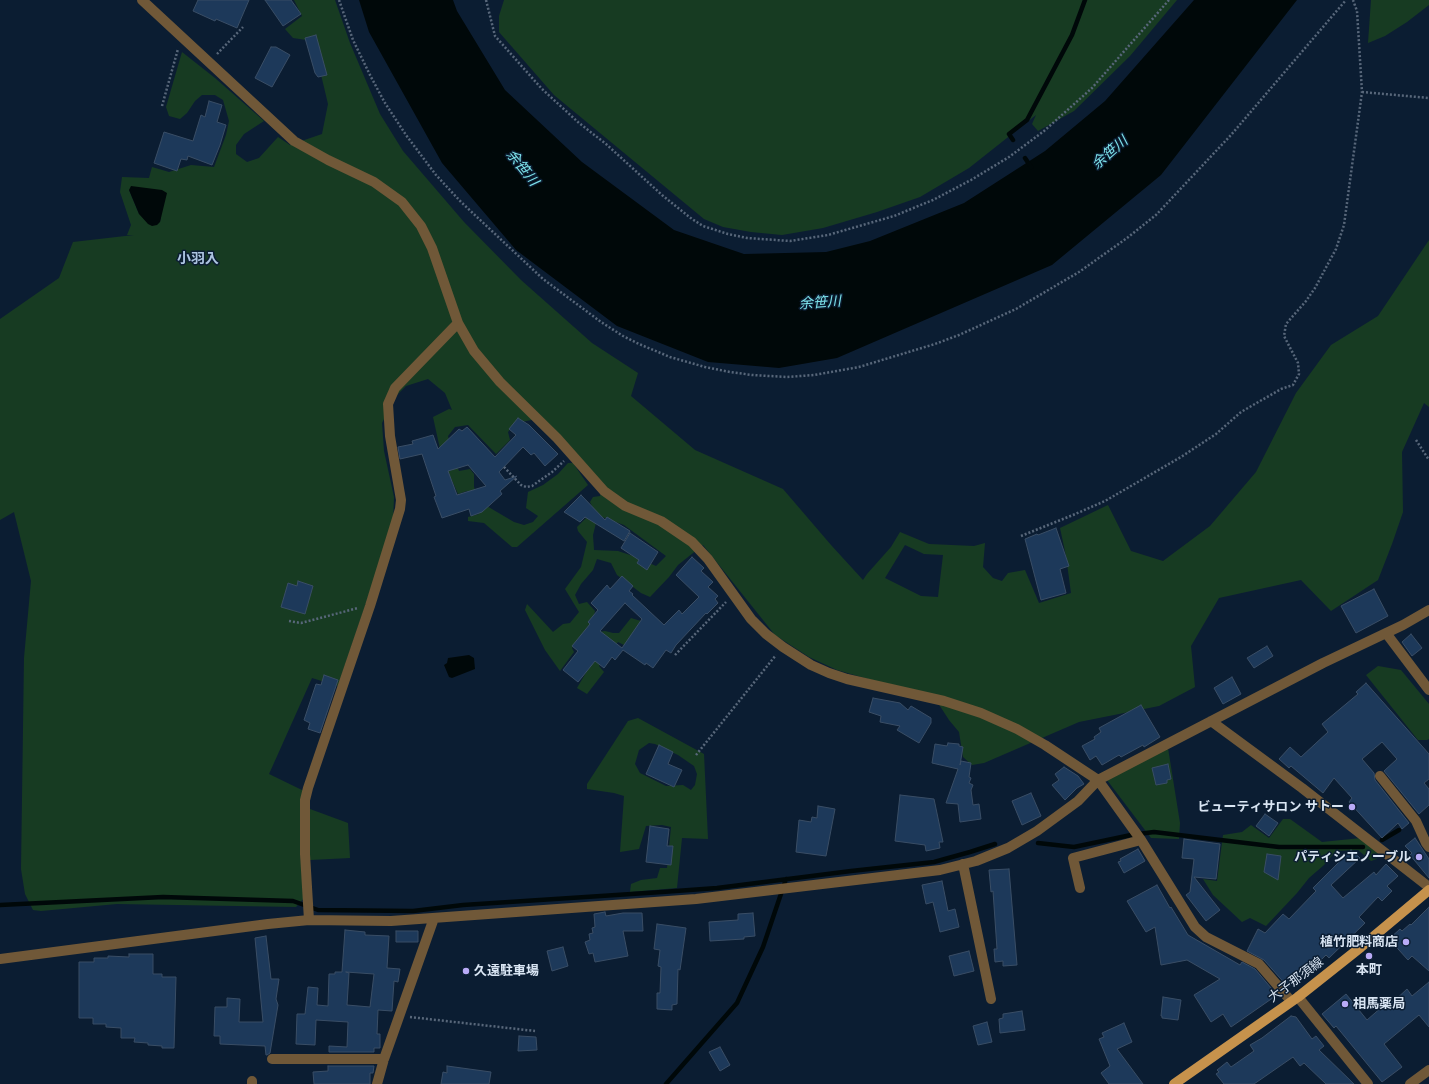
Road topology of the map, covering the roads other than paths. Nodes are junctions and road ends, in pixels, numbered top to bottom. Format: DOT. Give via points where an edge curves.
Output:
graph roads {
  1 [pos="142,0"];
  2 [pos="458,323"];
  3 [pos="1429,610"];
  4 [pos="1386,632"];
  5 [pos="1429,690"];
  6 [pos="1211,721"];
  7 [pos="1380,776"];
  8 [pos="1098,780"];
  9 [pos="1141,840"];
  10 [pos="1429,847"];
  11 [pos="963,864"];
  12 [pos="1429,887"];
  13 [pos="1080,888"];
  14 [pos="1429,890"];
  15 [pos="434,918"];
  16 [pos="309,920"];
  17 [pos="0,959"];
  18 [pos="991,999"];
  19 [pos="1294,999"];
  20 [pos="272,1059"];
  21 [pos="384,1059"];
  22 [pos="1429,1070"];
  23 [pos="377,1084"];
  24 [pos="1174,1084"];
  25 [pos="1368,1084"];
  26 [pos="1410,1084"];
  1 -- 2 [label="street" via="294,141 374,182 402,202 421,226 432,248"];
  2 -- 8 [label="street" via="474,351 500,382 557,438 604,491 625,506 661,521 692,542 708,559 750,619 783,647 829,673 944,701 1018,728"];
  2 -- 16 [label="street" via="395,388 388,404 400,509 305,800"];
  3 -- 4 [label="street"];
  4 -- 5 [label="street"];
  4 -- 6 [label="street"];
  6 -- 8 [label="street"];
  6 -- 12 [label="street"];
  7 -- 10 [label="street" via="1416,821"];
  8 -- 9 [label="street"];
  8 -- 11 [label="street" via="1078,801 1037,831 1008,848"];
  9 -- 13 [label="street" via="1073,858"];
  9 -- 19 [label="street" via="1195,927 1206,937 1259,964"];
  11 -- 15 [label="street" via="940,870 696,898"];
  11 -- 18 [label="street"];
  14 -- 19 [label="main road, 大子那須線"];
  15 -- 16 [label="street" via="391,921"];
  15 -- 21 [label="street"];
  16 -- 17 [label="street"];
  19 -- 24 [label="main road, 大子那須線"];
  19 -- 25 [label="street"];
  20 -- 21 [label="street"];
  21 -- 23 [label="street"];
  22 -- 26 [label="street"];
}
